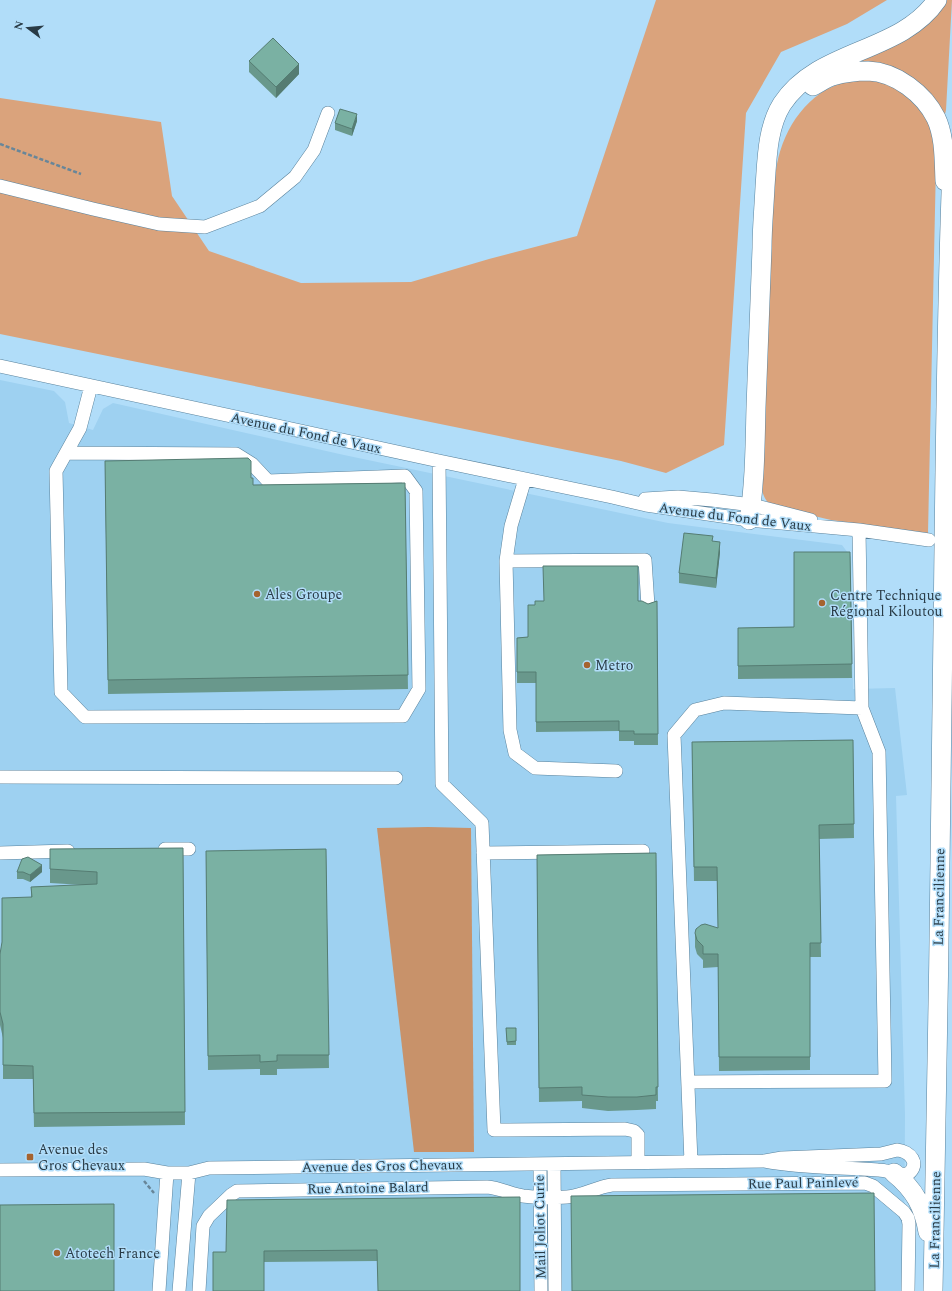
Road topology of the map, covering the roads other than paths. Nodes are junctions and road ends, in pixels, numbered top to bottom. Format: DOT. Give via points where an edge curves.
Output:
graph roads {
  1 [pos="937,0"];
  2 [pos="328,113"];
  3 [pos="767,161"];
  4 [pos="952,166"];
  5 [pos="0,186"];
  6 [pos="948,267"];
  7 [pos="0,366"];
  8 [pos="91,386"];
  9 [pos="66,453"];
  10 [pos="439,462"];
  11 [pos="524,479"];
  12 [pos="750,513"];
  13 [pos="859,530"];
  14 [pos="929,540"];
  15 [pos="506,562"];
  16 [pos="648,606"];
  17 [pos="862,708"];
  18 [pos="616,771"];
  19 [pos="0,778"];
  20 [pos="396,778"];
  21 [pos="189,849"];
  22 [pos="150,850"];
  23 [pos="79,851"];
  24 [pos="643,851"];
  25 [pos="0,853"];
  26 [pos="483,853"];
  27 [pos="688,1082"];
  28 [pos="765,1161"];
  29 [pos="691,1162"];
  30 [pos="638,1163"];
  31 [pos="540,1164"];
  32 [pos="554,1164"];
  33 [pos="0,1170"];
  34 [pos="167,1173"];
  35 [pos="189,1173"];
  36 [pos="894,1173"];
  37 [pos="612,1185"];
  38 [pos="540,1196"];
  39 [pos="554,1197"];
  40 [pos="159,1291"];
  41 [pos="179,1291"];
  42 [pos="199,1291"];
  43 [pos="541,1291"];
  44 [pos="555,1291"];
  45 [pos="908,1291"];
  46 [pos="932,1291"];
  1 -- 3 [label="highway" via="931,9 907,29 822,68 793,92 782,104 776,118 771,132"];
  2 -- 5 [label="street" via="314,150 295,177 260,206 205,227 158,224"];
  3 -- 6 [label="highway" via="786,116 813,86 831,77 869,71 900,81 927,105 936,119 941,134"];
  3 -- 12 [label="highway" via="762,223 754,474"];
  4 -- 6 [label="highway, La Francilienne"];
  6 -- 46 [label="highway, La Francilienne"];
  7 -- 8 [label="street, Avenue du Fond de Vaux"];
  8 -- 9 [label="street" via="80,428"];
  8 -- 10 [label="street, Avenue du Fond de Vaux"];
  9 -- 9 [label="street" via="56,471 61,692 85,717 403,716 419,689 416,491 405,476 268,481 252,464 236,454"];
  10 -- 11 [label="street, Avenue du Fond de Vaux"];
  10 -- 26 [label="street" via="442,784 482,823"];
  11 -- 12 [label="street, Avenue du Fond de Vaux" via="612,497 648,500 692,498"];
  11 -- 15 [label="street" via="511,526"];
  12 -- 13 [label="street, Avenue du Fond de Vaux"];
  13 -- 14 [label="street, Avenue du Fond de Vaux"];
  13 -- 17 [label="street"];
  15 -- 16 [label="street" via="645,560"];
  15 -- 18 [label="street" via="510,730 515,753 535,768"];
  17 -- 27 [label="street" via="724,704 695,710 674,735"];
  17 -- 27 [label="street" via="879,752 885,1081"];
  19 -- 20 [label="street"];
  21 -- 22 [label="street"];
  23 -- 25 [label="street"];
  24 -- 26 [label="street"];
  26 -- 30 [label="street" via="494,1130 630,1130 638,1135"];
  27 -- 29 [label="street"];
  28 -- 29 [label="street, Avenue des Gros Chevaux"];
  28 -- 36 [label="street"];
  28 -- 36 [label="street" via="881,1154 896,1150 909,1154 914,1164 911,1172 905,1175"];
  29 -- 30 [label="street, Avenue des Gros Chevaux"];
  30 -- 32 [label="street, Avenue des Gros Chevaux"];
  31 -- 32 [label="street, Avenue des Gros Chevaux"];
  31 -- 35 [label="street, Avenue des Gros Chevaux" via="209,1168"];
  31 -- 38 [label="street, Mail Joliot Curie"];
  32 -- 39 [label="street, Mail Joliot Curie"];
  33 -- 34 [label="street, Avenue des Gros Chevaux" via="144,1169"];
  34 -- 35 [label="street, Avenue des Gros Chevaux"];
  34 -- 40 [label="street"];
  35 -- 41 [label="street"];
  36 -- 46 [label="highway" via="911,1189 923,1211 928,1234"];
  37 -- 39 [label="street, Rue Antoine Balard" via="576,1196"];
  37 -- 45 [label="street, Rue Paul Painlevé" via="865,1182 904,1212 908,1218"];
  38 -- 39 [label="street, Rue Antoine Balard"];
  38 -- 42 [label="street, Rue Antoine Balard" via="526,1196 495,1187 237,1191 209,1216 203,1226"];
  38 -- 43 [label="street, Mail Joliot Curie"];
  39 -- 44 [label="street, Mail Joliot Curie"];
}
